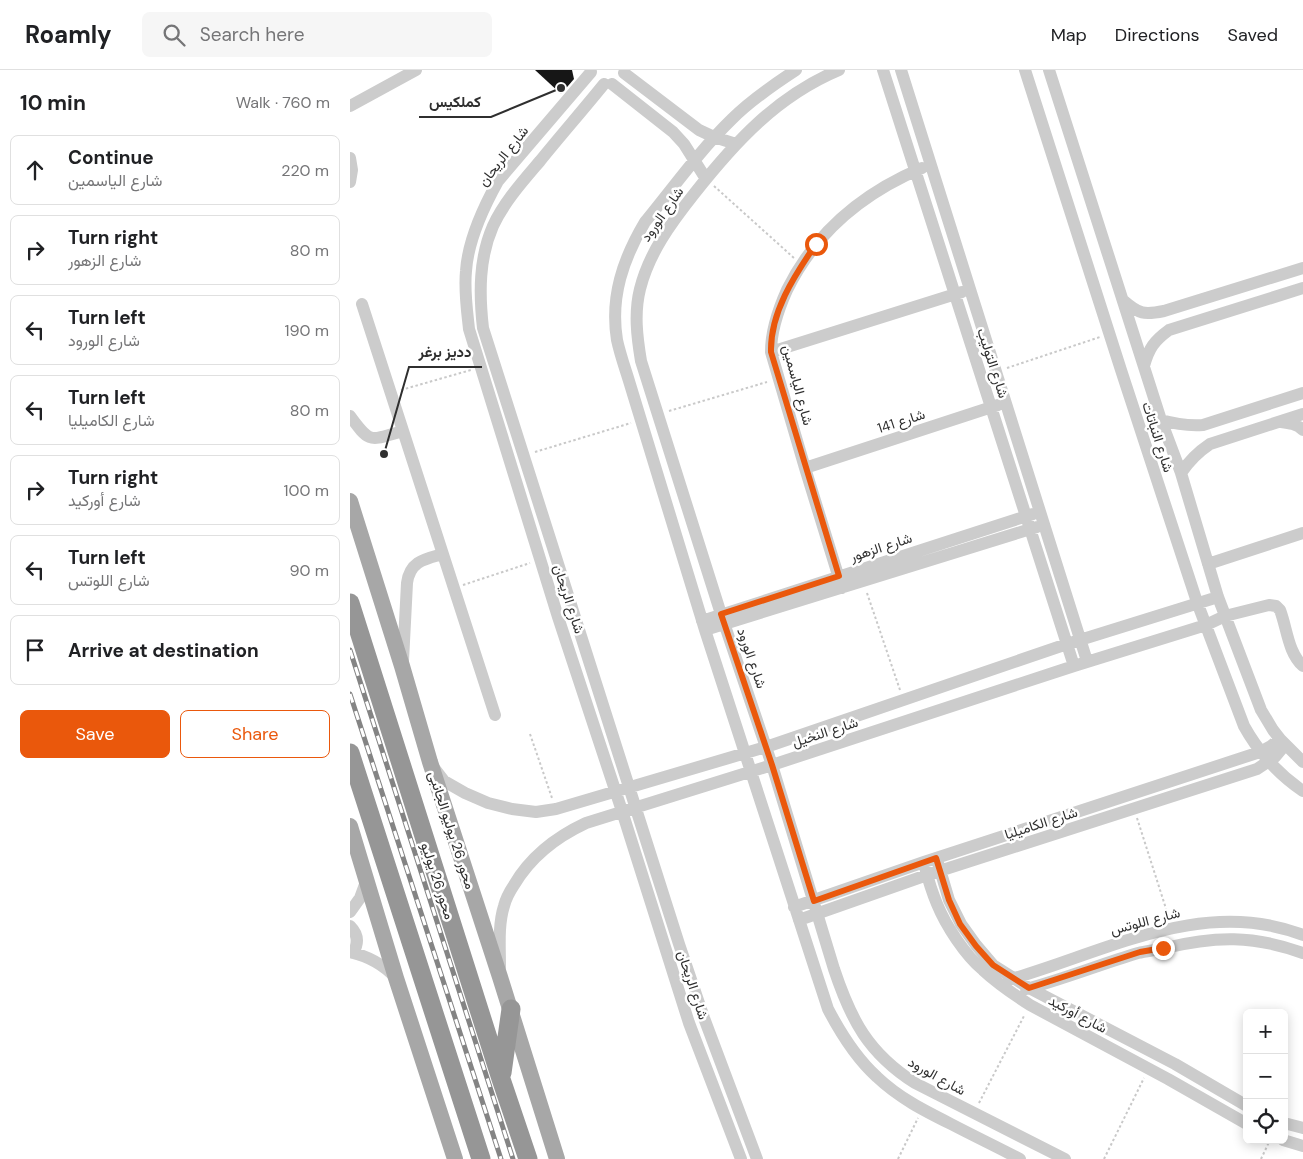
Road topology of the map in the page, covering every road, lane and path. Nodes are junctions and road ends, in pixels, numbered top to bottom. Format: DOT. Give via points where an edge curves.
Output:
graph roads {
  1 [pos="416,70"];
  2 [pos="796,70"];
  3 [pos="839,70"];
  4 [pos="883,70"];
  5 [pos="901,70"];
  6 [pos="1025,70"];
  7 [pos="1050,70"];
  8 [pos="591,71"];
  9 [pos="624,72"];
  10 [pos="608,84"];
  11 [pos="350,106"];
  12 [pos="714,137"];
  13 [pos="736,144"];
  14 [pos="350,158"];
  15 [pos="695,160"];
  16 [pos="930,165"];
  17 [pos="915,171"];
  18 [pos="706,178"];
  19 [pos="350,182"];
  20 [pos="472,241"];
  21 [pos="487,246"];
  22 [pos="801,265"];
  23 [pos="1303,268"];
  24 [pos="1303,288"];
  25 [pos="970,289"];
  26 [pos="955,294"];
  27 [pos="1123,300"];
  28 [pos="362,304"];
  29 [pos="1109,334"];
  30 [pos="771,352"];
  31 [pos="1144,366"];
  32 [pos="480,367"];
  33 [pos="996,372"];
  34 [pos="646,377"];
  35 [pos="779,378"];
  36 [pos="628,381"];
  37 [pos="391,393"];
  38 [pos="1303,393"];
  39 [pos="1006,403"];
  40 [pos="991,407"];
  41 [pos="1303,414"];
  42 [pos="658,415"];
  43 [pos="350,416"];
  44 [pos="640,420"];
  45 [pos="1161,420"];
  46 [pos="1278,422"];
  47 [pos="1303,430"];
  48 [pos="403,431"];
  49 [pos="524,455"];
  50 [pos="805,468"];
  51 [pos="1180,473"];
  52 [pos="350,501"];
  53 [pos="1040,511"];
  54 [pos="1026,516"];
  55 [pos="1044,525"];
  56 [pos="1030,530"];
  57 [pos="1303,533"];
  58 [pos="443,554"];
  59 [pos="540,560"];
  60 [pos="1208,564"];
  61 [pos="863,581"];
  62 [pos="841,582"];
  63 [pos="454,588"];
  64 [pos="1218,597"];
  65 [pos="1197,602"];
  66 [pos="350,603"];
  67 [pos="1225,616"];
  68 [pos="723,619"];
  69 [pos="704,625"];
  70 [pos="1206,625"];
  71 [pos="1080,640"];
  72 [pos="1066,644"];
  73 [pos="1088,661"];
  74 [pos="402,666"];
  75 [pos="1074,666"];
  76 [pos="1303,666"];
  77 [pos="903,699"];
  78 [pos="495,715"];
  79 [pos="530,734"];
  80 [pos="1283,742"];
  81 [pos="766,747"];
  82 [pos="1260,752"];
  83 [pos="350,753"];
  84 [pos="745,754"];
  85 [pos="430,762"];
  86 [pos="1269,762"];
  87 [pos="1303,762"];
  88 [pos="772,765"];
  89 [pos="752,771"];
  90 [pos="629,788"];
  91 [pos="1303,791"];
  92 [pos="615,792"];
  93 [pos="636,807"];
  94 [pos="556,809"];
  95 [pos="1134,809"];
  96 [pos="622,811"];
  97 [pos="350,826"];
  98 [pos="930,860"];
  99 [pos="940,871"];
  100 [pos="927,875"];
  101 [pos="367,879"];
  102 [pos="814,901"];
  103 [pos="794,907"];
  104 [pos="350,912"];
  105 [pos="818,914"];
  106 [pos="799,920"];
  107 [pos="350,926"];
  108 [pos="1172,928"];
  109 [pos="1303,935"];
  110 [pos="679,944"];
  111 [pos="666,948"];
  112 [pos="351,952"];
  113 [pos="1303,952"];
  114 [pos="834,969"];
  115 [pos="816,973"];
  116 [pos="500,977"];
  117 [pos="396,978"];
  118 [pos="1014,978"];
  119 [pos="998,983"];
  120 [pos="1029,988"];
  121 [pos="1011,993"];
  122 [pos="1030,1005"];
  123 [pos="510,1009"];
  124 [pos="704,1018"];
  125 [pos="689,1023"];
  126 [pos="1148,1069"];
  127 [pos="501,1079"];
  128 [pos="1243,1104"];
  129 [pos="922,1110"];
  130 [pos="974,1113"];
  131 [pos="1243,1119"];
  132 [pos="1288,1124"];
  133 [pos="1302,1128"];
  134 [pos="1288,1141"];
  135 [pos="1268,1144"];
  136 [pos="1300,1145"];
  137 [pos="739,1154"];
  138 [pos="1048,1155"];
  139 [pos="758,1158"];
  140 [pos="455,1159"];
  141 [pos="480,1159"];
  142 [pos="528,1159"];
  143 [pos="557,1159"];
  144 [pos="898,1159"];
  145 [pos="1020,1159"];
  146 [pos="1065,1159"];
  147 [pos="1104,1159"];
  148 [pos="1261,1159"];
  1 -- 11 [label="street"];
  2 -- 12 [label="street, شارع الورود" via="752,100"];
  3 -- 13 [label="street, شارع الورود" via="812,83 770,111"];
  4 -- 17 [label="street, شارع التوليب"];
  5 -- 16 [label="street, شارع التوليب"];
  6 -- 29 [label="street, شارع النباتات"];
  7 -- 27 [label="street, شارع النباتات"];
  8 -- 10 [label="street" via="596,80"];
  8 -- 20 [label="street, شارع الريحان" via="498,181 478,220"];
  9 -- 10 [label="street, شارع الريحان" via="619,80"];
  9 -- 12 [label="street" via="685,120"];
  10 -- 15 [label="street" via="673,132"];
  10 -- 21 [label="street, شارع الريحان" via="515,192 493,226"];
  12 -- 13 [label="street"];
  12 -- 15 [label="street, شارع الورود"];
  13 -- 18 [label="street, شارع الورود"];
  14 -- 19 [label="street"];
  15 -- 18 [label="street"];
  15 -- 36 [label="street, شارع الورود" via="645,222 624,262 615,314 617,340"];
  16 -- 17 [label="street, شارع الياسمين"];
  16 -- 25 [label="street, شارع التوليب"];
  17 -- 22 [label="street, شارع الياسمين" via="877,191 844,215"];
  17 -- 26 [label="street, شارع التوليب"];
  18 -- 22 [label="path"];
  18 -- 34 [label="street, شارع الورود" via="665,232 646,268 639,290 637,338"];
  20 -- 21 [label="street"];
  20 -- 32 [label="street, شارع الريحان" via="466,270 466,300 469,330"];
  21 -- 49 [label="street, شارع الريحان" via="480,273 483,328"];
  22 -- 30 [label="street, شارع الياسمين" via="777,317"];
  23 -- 27 [label="street" via="1149,314 1134,310"];
  24 -- 31 [label="street" via="1169,330 1148,351"];
  25 -- 26 [label="street"];
  25 -- 33 [label="street, شارع التوليب"];
  26 -- 30 [label="street"];
  26 -- 40 [label="street, شارع التوليب"];
  27 -- 31 [label="street, شارع النباتات"];
  28 -- 37 [label="street"];
  29 -- 33 [label="path"];
  29 -- 65 [label="street, شارع النباتات"];
  30 -- 35 [label="street, شارع الياسمين"];
  31 -- 45 [label="street, شارع النباتات"];
  32 -- 37 [label="path"];
  32 -- 59 [label="street, شارع الريحان"];
  33 -- 39 [label="street, شارع التوليب"];
  34 -- 36 [label="street"];
  34 -- 42 [label="street, شارع الورود"];
  35 -- 42 [label="path"];
  35 -- 50 [label="street, شارع الياسمين"];
  36 -- 44 [label="street, شارع الورود"];
  37 -- 48 [label="street"];
  38 -- 45 [label="street" via="1202,425 1189,426"];
  39 -- 40 [label="street, شارع 141"];
  39 -- 53 [label="street, شارع التوليب"];
  40 -- 50 [label="street, شارع 141"];
  40 -- 54 [label="street, شارع التوليب"];
  41 -- 46 [label="street"];
  42 -- 44 [label="street"];
  42 -- 68 [label="street, شارع الورود"];
  43 -- 48 [label="street" via="363,434 372,438"];
  44 -- 49 [label="path"];
  44 -- 69 [label="street, شارع الورود"];
  45 -- 51 [label="street, شارع النباتات"];
  46 -- 47 [label="street" via="1289,422"];
  46 -- 51 [label="street" via="1210,444"];
  48 -- 58 [label="street"];
  49 -- 90 [label="street, شارع الريحان"];
  50 -- 62 [label="street, شارع الياسمين"];
  51 -- 60 [label="street, شارع النباتات"];
  52 -- 74 [label="main road, محور 26 يوليو الجانبى"];
  53 -- 54 [label="street, شارع الزهور"];
  53 -- 55 [label="street, شارع التوليب"];
  54 -- 56 [label="street, شارع التوليب"];
  54 -- 62 [label="street, شارع الزهور"];
  55 -- 56 [label="street, شارع الزهور"];
  55 -- 71 [label="street, شارع التوليب"];
  56 -- 61 [label="street, شارع الزهور"];
  56 -- 72 [label="street, شارع التوليب"];
  57 -- 60 [label="street"];
  58 -- 63 [label="street"];
  58 -- 74 [label="street" via="422,560 408,577"];
  59 -- 63 [label="path"];
  59 -- 92 [label="street, شارع الريحان"];
  60 -- 64 [label="street, شارع النباتات"];
  61 -- 62 [label="street, شارع الزهور"];
  61 -- 77 [label="path"];
  62 -- 68 [label="street, شارع الزهور"];
  63 -- 78 [label="street"];
  64 -- 65 [label="street, شارع النخيل"];
  64 -- 67 [label="street, شارع النباتات"];
  65 -- 70 [label="street, شارع النباتات"];
  65 -- 71 [label="street, شارع النخيل"];
  66 -- 127 [label="highway, محور 26 يوليو"];
  67 -- 70 [label="street, شارع النخيل"];
  67 -- 76 [label="street, شارع النخيل" via="1269,604 1276,606 1281,612 1293,653"];
  67 -- 80 [label="street, شارع النباتات" via="1261,710"];
  68 -- 69 [label="street, شارع الزهور"];
  68 -- 81 [label="street, شارع الورود"];
  69 -- 84 [label="street, شارع الورود"];
  70 -- 73 [label="street, شارع النخيل"];
  70 -- 82 [label="street, شارع النباتات" via="1244,726"];
  71 -- 72 [label="street, شارع النخيل"];
  71 -- 73 [label="street, شارع التوليب"];
  72 -- 75 [label="street, شارع التوليب"];
  72 -- 77 [label="street, شارع النخيل"];
  73 -- 75 [label="street, شارع النخيل"];
  74 -- 85 [label="main road, محور 26 يوليو الجانبى"];
  75 -- 88 [label="street, شارع النخيل"];
  77 -- 81 [label="street, شارع النخيل"];
  79 -- 94 [label="path"];
  80 -- 82 [label="street, شارع الكاميليا"];
  80 -- 86 [label="street, شارع الكاميليا" via="1275,758"];
  80 -- 87 [label="street, شارع النباتات"];
  81 -- 84 [label="street, شارع النخيل"];
  81 -- 88 [label="street, شارع الورود"];
  82 -- 86 [label="street, شارع النباتات"];
  82 -- 98 [label="street, شارع الكاميليا"];
  83 -- 141 [label="highway"];
  84 -- 89 [label="street, شارع الورود"];
  84 -- 90 [label="street, شارع النخيل"];
  85 -- 94 [label="street, شارع النخيل" via="444,781 488,803 536,812"];
  85 -- 116 [label="main road, محور 26 يوليو الجانبى"];
  86 -- 91 [label="street, شارع النباتات"];
  86 -- 95 [label="street, شارع الكاميليا" via="1257,769"];
  88 -- 89 [label="street, شارع النخيل"];
  88 -- 102 [label="street, شارع الورود"];
  89 -- 93 [label="street, شارع النخيل"];
  89 -- 103 [label="street, شارع الورود"];
  90 -- 92 [label="street, شارع النخيل"];
  90 -- 93 [label="street, شارع الريحان"];
  92 -- 94 [label="street, شارع النخيل"];
  92 -- 96 [label="street, شارع الريحان"];
  93 -- 96 [label="street, شارع النخيل"];
  93 -- 110 [label="street, شارع الريحان"];
  95 -- 99 [label="street, شارع الكاميليا"];
  95 -- 108 [label="path"];
  96 -- 111 [label="street, شارع الريحان"];
  96 -- 116 [label="street, شارع النخيل" via="572,829 547,846 525,868 504,905 500,925"];
  97 -- 101 [label="main road"];
  98 -- 99 [label="street, شارع أوركيد"];
  98 -- 100 [label="street, شارع أوركيد"];
  98 -- 102 [label="street, شارع الكاميليا"];
  99 -- 100 [label="street, شارع الكاميليا"];
  99 -- 118 [label="street, شارع أوركيد" via="960,924 993,965"];
  100 -- 105 [label="street, شارع الكاميليا"];
  100 -- 119 [label="street, شارع أوركيد" via="949,927 981,969"];
  101 -- 104 [label="street"];
  101 -- 117 [label="main road"];
  102 -- 103 [label="street, شارع الكاميليا"];
  102 -- 105 [label="street, شارع الورود"];
  103 -- 106 [label="street, شارع الورود"];
  105 -- 106 [label="street, شارع الكاميليا"];
  105 -- 114 [label="street, شارع الورود"];
  106 -- 115 [label="street, شارع الورود"];
  107 -- 112 [label="street" via="357,938 356,948"];
  108 -- 109 [label="street, شارع اللوتس" via="1234,921"];
  108 -- 118 [label="street, شارع اللوتس"];
  110 -- 111 [label="street"];
  110 -- 124 [label="street, شارع الريحان"];
  111 -- 125 [label="street, شارع الريحان"];
  112 -- 117 [label="street" via="380,964"];
  113 -- 120 [label="street" via="1234,939 1186,942 1140,952"];
  114 -- 115 [label="street"];
  114 -- 130 [label="street, شارع الورود" via="851,1015 883,1058 915,1083"];
  115 -- 129 [label="street, شارع الورود" via="828,1009 862,1062 893,1091"];
  116 -- 123 [label="main road, محور 26 يوليو الجانبى"];
  117 -- 140 [label="main road"];
  118 -- 119 [label="street, شارع اللوتس"];
  118 -- 120 [label="street, شارع أوركيد"];
  119 -- 121 [label="street, شارع أوركيد"];
  120 -- 121 [label="street"];
  120 -- 128 [label="street, شارع أوركيد" via="1175,1064"];
  121 -- 122 [label="street, شارع أوركيد"];
  122 -- 126 [label="street, شارع أوركيد"];
  122 -- 130 [label="path"];
  123 -- 127 [label="highway"];
  123 -- 143 [label="main road, محور 26 يوليو الجانبى"];
  124 -- 125 [label="street"];
  124 -- 139 [label="street, شارع الريحان"];
  125 -- 137 [label="street, شارع الريحان"];
  126 -- 131 [label="street, شارع أوركيد"];
  126 -- 147 [label="path"];
  127 -- 142 [label="highway, محور 26 يوليو"];
  129 -- 144 [label="path"];
  129 -- 145 [label="street, شارع الورود"];
  130 -- 138 [label="street, شارع الورود"];
  132 -- 133 [label="street"];
  133 -- 136 [label="street"];
  134 -- 136 [label="street"];
  135 -- 148 [label="path"];
  137 -- 139 [label="street"];
  138 -- 146 [label="street, شارع الورود"];
}
